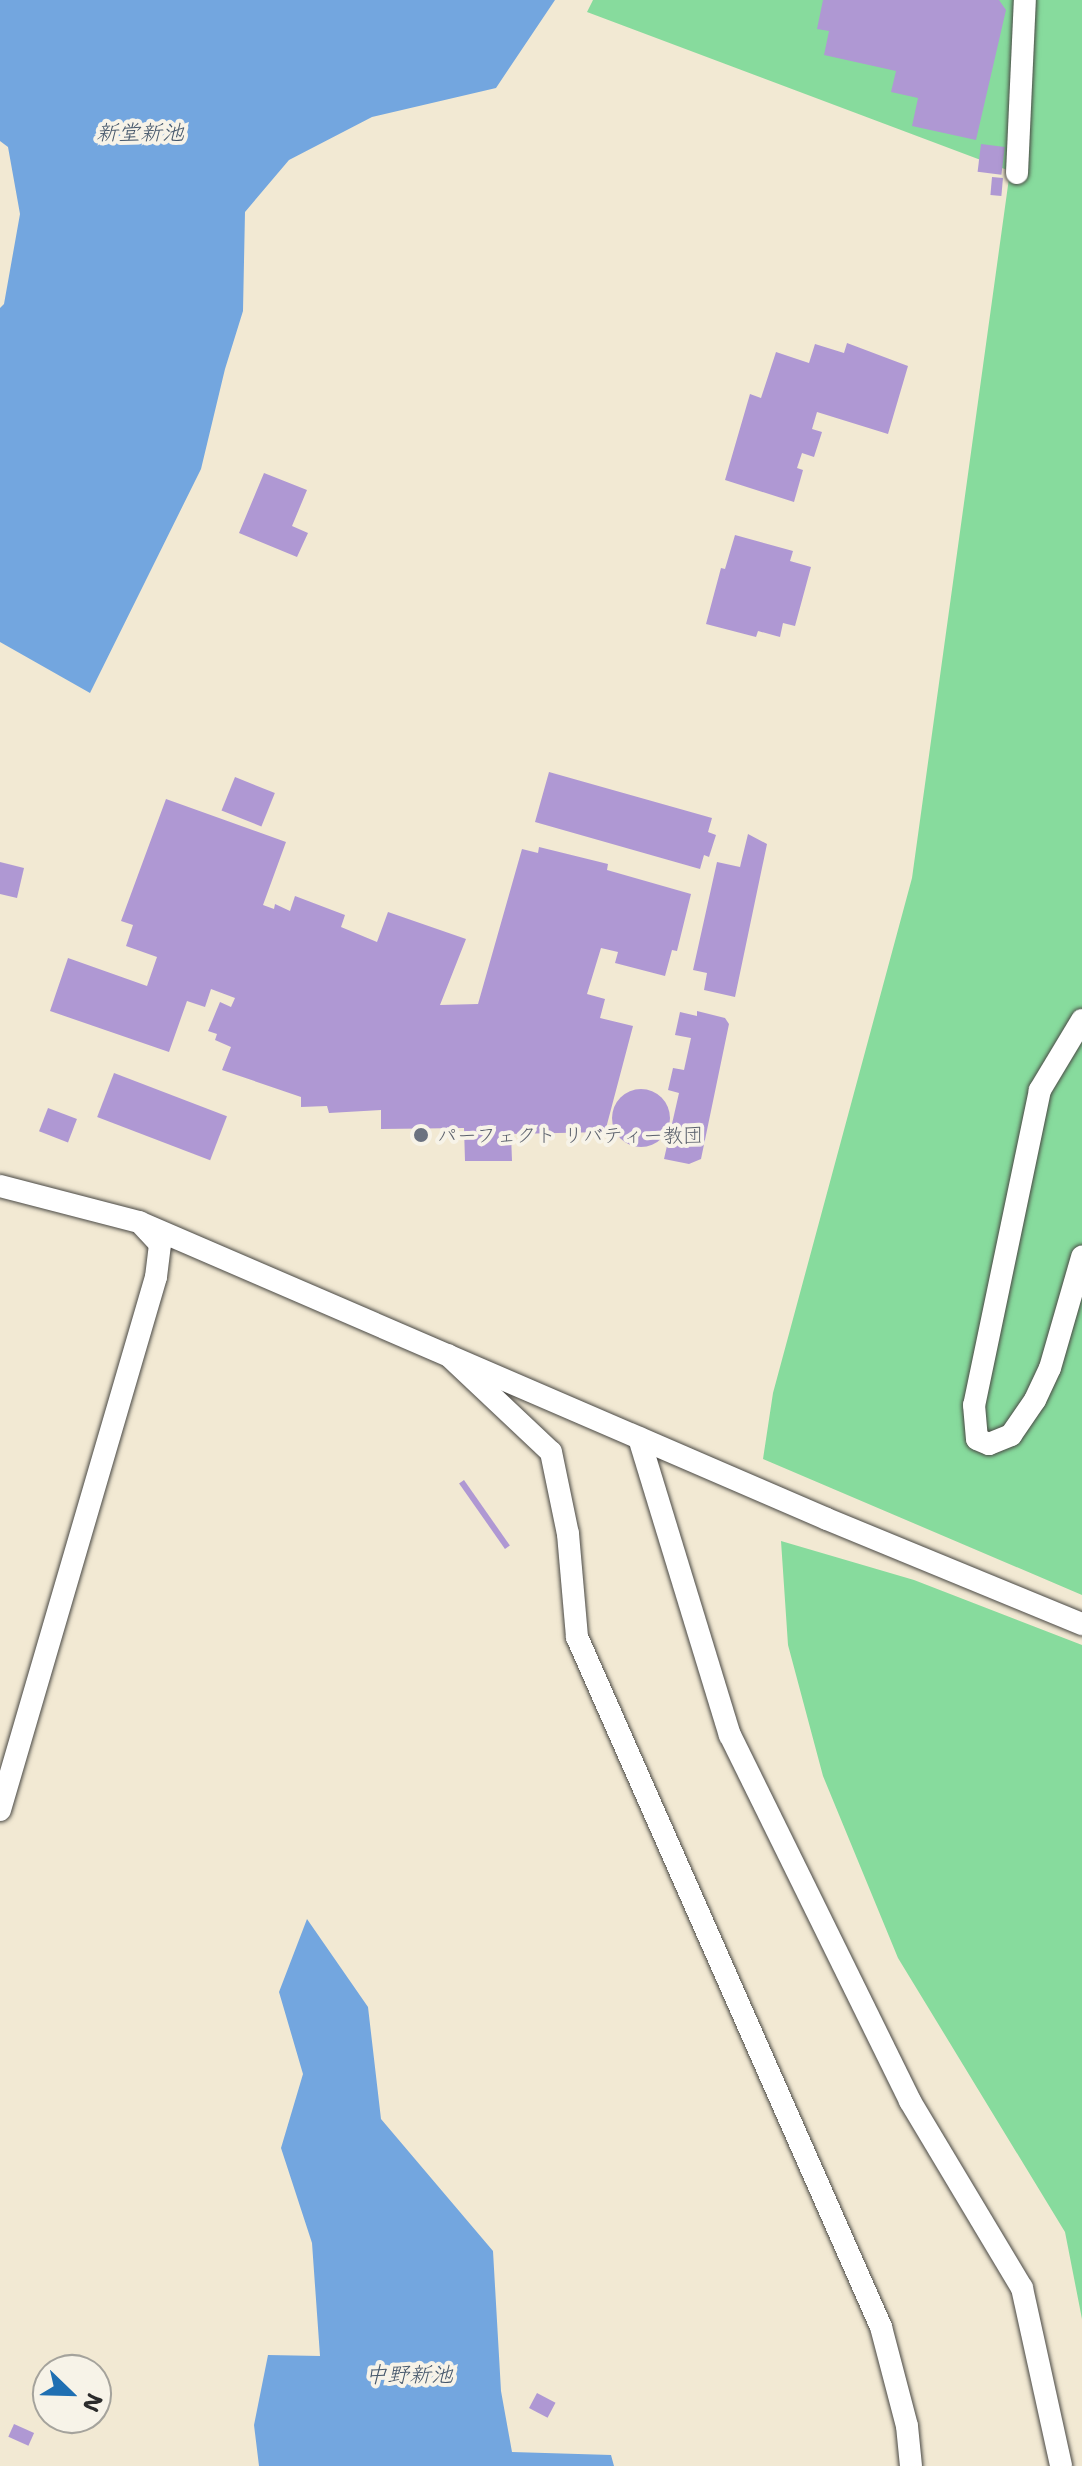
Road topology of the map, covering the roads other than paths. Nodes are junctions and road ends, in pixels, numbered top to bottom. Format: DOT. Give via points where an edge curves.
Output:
graph roads {
  1 [pos="1025,0"];
  2 [pos="1017,173"];
  3 [pos="1082,1020"];
  4 [pos="0,1186"];
  5 [pos="139,1222"];
  6 [pos="1082,1257"];
  7 [pos="448,1355"];
  8 [pos="639,1438"];
  9 [pos="1082,1624"];
  10 [pos="0,1800"];
  11 [pos="0,1810"];
  12 [pos="911,2466"];
  13 [pos="1061,2466"];
  1 -- 2 [label="lane"];
  3 -- 6 [label="lane" via="1040,1090 974,1405 977,1439 989,1444 1011,1435 1035,1400 1050,1368"];
  4 -- 5 [label="lane"];
  5 -- 7 [label="lane"];
  5 -- 10 [label="lane" via="160,1244 156,1277"];
  7 -- 8 [label="lane"];
  7 -- 12 [label="lane" via="551,1452 568,1534 577,1637 881,2327 907,2426"];
  8 -- 9 [label="lane"];
  8 -- 13 [label="lane" via="730,1735 910,2101 1022,2288"];
  10 -- 11 [label="lane"];
}
